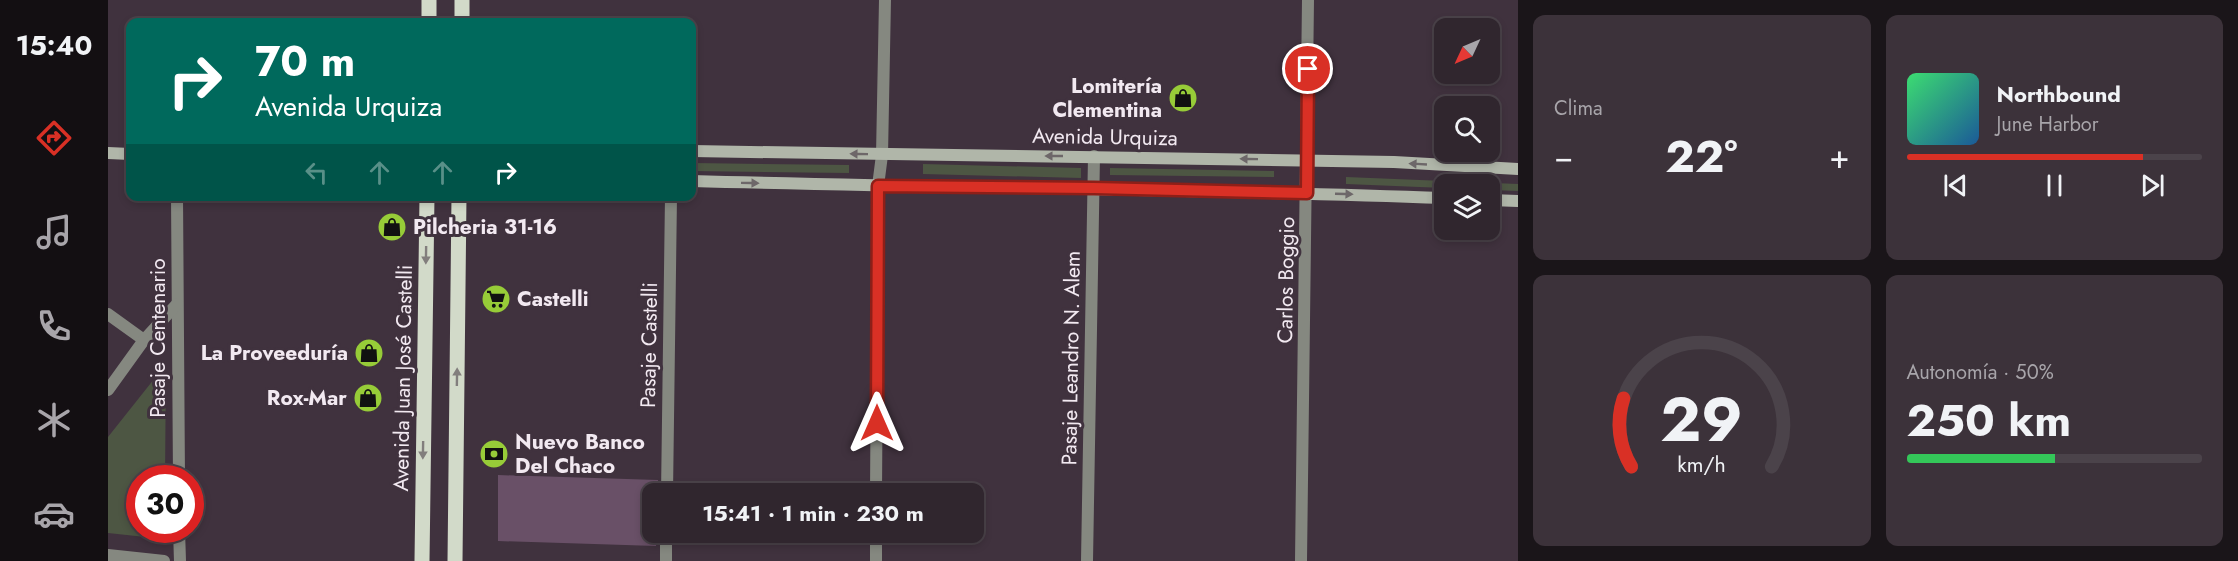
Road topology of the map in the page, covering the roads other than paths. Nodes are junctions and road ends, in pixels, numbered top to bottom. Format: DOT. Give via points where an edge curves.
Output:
graph roads {
  1 [pos="429,0"];
  2 [pos="462,0"];
  3 [pos="885,0"];
  4 [pos="1308,0"];
  5 [pos="429,18"];
  6 [pos="462,18"];
  7 [pos="696,150"];
  8 [pos="108,153"];
  9 [pos="126,154"];
  10 [pos="882,155"];
  11 [pos="1094,156"];
  12 [pos="1307,161"];
  13 [pos="1518,169"];
  14 [pos="696,182"];
  15 [pos="878,186"];
  16 [pos="1094,188"];
  17 [pos="1307,193"];
  18 [pos="1434,198"];
  19 [pos="1500,200"];
  20 [pos="177,201"];
  21 [pos="427,201"];
  22 [pos="459,201"];
  23 [pos="671,201"];
  24 [pos="1518,201"];
  25 [pos="177,304"];
  26 [pos="108,314"];
  27 [pos="144,340"];
  28 [pos="108,390"];
  29 [pos="179,465"];
  30 [pos="667,483"];
  31 [pos="876,483"];
  32 [pos="179,543"];
  33 [pos="666,543"];
  34 [pos="876,543"];
  35 [pos="108,555"];
  36 [pos="164,561"];
  37 [pos="180,561"];
  38 [pos="422,561"];
  39 [pos="455,561"];
  40 [pos="666,561"];
  41 [pos="876,561"];
  42 [pos="1088,561"];
  43 [pos="1301,561"];
  1 -- 5 [label="main road"];
  2 -- 6 [label="main road"];
  3 -- 10 [label="street"];
  4 -- 12 [label="street, Carlos Boggio"];
  10 -- 7 [label="main road, Avenida Urquiza, one-way"];
  8 -- 9 [label="main road"];
  11 -- 10 [label="main road, Avenida Urquiza, one-way"];
  10 -- 15 [label="street"];
  12 -- 11 [label="main road, Avenida Urquiza, one-way"];
  11 -- 16 [label="street, Pasaje Leandro N. Alem"];
  13 -- 12 [label="main road, Avenida Urquiza, one-way"];
  12 -- 17 [label="street, Carlos Boggio"];
  14 -- 15 [label="main road, one-way"];
  15 -- 16 [label="main road"];
  15 -- 31 [label="street"];
  16 -- 17 [label="main road"];
  16 -- 42 [label="street, Pasaje Leandro N. Alem"];
  17 -- 18 [label="main road, one-way"];
  17 -- 43 [label="street, Carlos Boggio"];
  19 -- 24 [label="main road"];
  20 -- 25 [label="street, Pasaje Centenario"];
  21 -- 38 [label="main road, Avenida Juan José Castelli, one-way"];
  39 -- 22 [label="main road, one-way"];
  23 -- 30 [label="street, Pasaje Castelli"];
  25 -- 27 [label="street"];
  25 -- 29 [label="street, Pasaje Centenario"];
  26 -- 27 [label="street"];
  27 -- 28 [label="street"];
  32 -- 37 [label="street"];
  33 -- 40 [label="street"];
  34 -- 41 [label="street"];
  35 -- 36 [label="street"];
}
